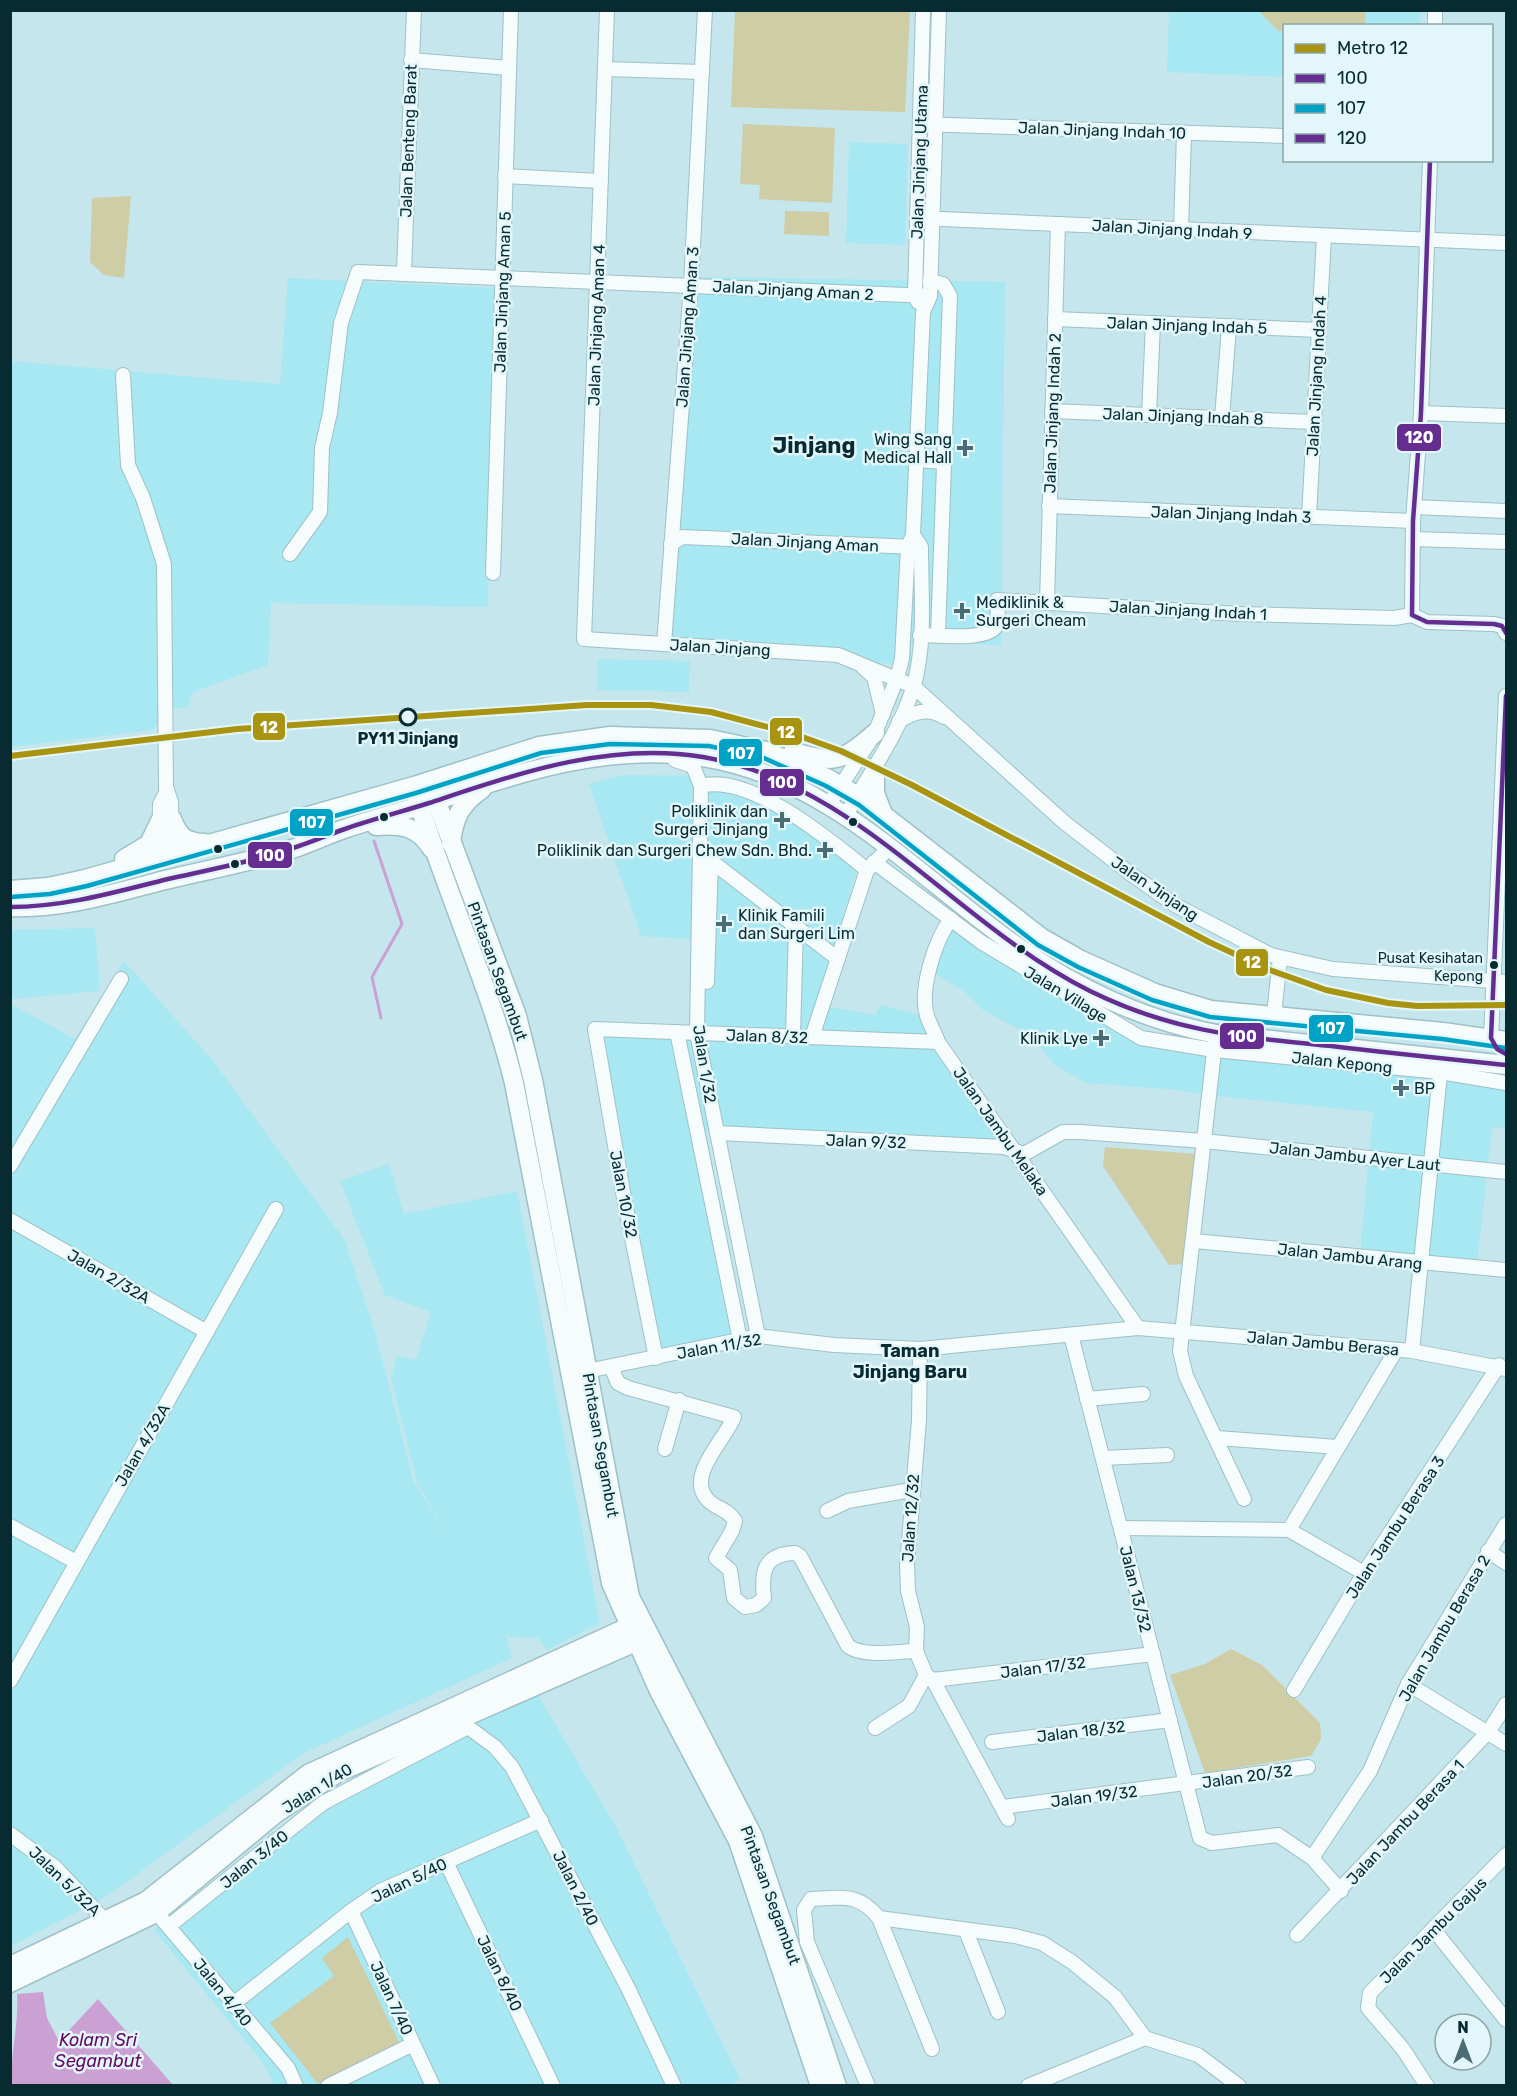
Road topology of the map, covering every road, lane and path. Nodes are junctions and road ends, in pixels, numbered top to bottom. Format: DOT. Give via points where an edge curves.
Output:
graph roads {
  1 [pos="414,10"];
  2 [pos="510,10"];
  3 [pos="607,10"];
  4 [pos="705,10"];
  5 [pos="923,10"];
  6 [pos="939,10"];
  7 [pos="411,60"];
  8 [pos="509,68"];
  9 [pos="605,69"];
  10 [pos="702,72"];
  11 [pos="920,124"];
  12 [pos="936,125"];
  13 [pos="1184,133"];
  14 [pos="1283,136"];
  15 [pos="1430,162"];
  16 [pos="505,176"];
  17 [pos="601,182"];
  18 [pos="918,218"];
  19 [pos="933,218"];
  20 [pos="1058,224"];
  21 [pos="1181,229"];
  22 [pos="1324,236"];
  23 [pos="1427,240"];
  24 [pos="1506,243"];
  25 [pos="404,272"];
  26 [pos="502,276"];
  27 [pos="597,281"];
  28 [pos="930,281"];
  29 [pos="691,285"];
  30 [pos="915,295"];
  31 [pos="930,296"];
  32 [pos="923,312"];
  33 [pos="1055,320"];
  34 [pos="1153,323"];
  35 [pos="1229,327"];
  36 [pos="1319,330"];
  37 [pos="123,375"];
  38 [pos="1052,411"];
  39 [pos="1420,413"];
  40 [pos="1149,415"];
  41 [pos="1506,416"];
  42 [pos="1222,418"];
  43 [pos="1314,422"];
  44 [pos="916,460"];
  45 [pos="945,462"];
  46 [pos="1049,506"];
  47 [pos="1414,507"];
  48 [pos="1506,511"];
  49 [pos="1309,517"];
  50 [pos="1413,521"];
  51 [pos="1413,538"];
  52 [pos="1506,542"];
  53 [pos="914,543"];
  54 [pos="671,544"];
  55 [pos="941,545"];
  56 [pos="290,554"];
  57 [pos="493,573"];
  58 [pos="1047,602"];
  59 [pos="1412,615"];
  60 [pos="1506,633"];
  61 [pos="920,634"];
  62 [pos="938,635"];
  63 [pos="584,639"];
  64 [pos="664,644"];
  65 [pos="854,660"];
  66 [pos="897,678"];
  67 [pos="913,686"];
  68 [pos="1506,696"];
  69 [pos="883,716"];
  70 [pos="1506,716"];
  71 [pos="899,721"];
  72 [pos="951,722"];
  73 [pos="874,733"];
  74 [pos="766,751"];
  75 [pos="598,756"];
  76 [pos="875,767"];
  77 [pos="756,772"];
  78 [pos="493,782"];
  79 [pos="422,784"];
  80 [pos="701,786"];
  81 [pos="850,791"];
  82 [pos="428,803"];
  83 [pos="829,804"];
  84 [pos="1504,814"];
  85 [pos="846,815"];
  86 [pos="884,815"];
  87 [pos="166,820"];
  88 [pos="344,829"];
  89 [pos="209,843"];
  90 [pos="450,843"];
  91 [pos="890,848"];
  92 [pos="434,853"];
  93 [pos="166,858"];
  94 [pos="705,860"];
  95 [pos="871,866"];
  96 [pos="85,879"];
  97 [pos="10,890"];
  98 [pos="90,900"];
  99 [pos="10,907"];
  100 [pos="951,919"];
  101 [pos="796,926"];
  102 [pos="1280,958"];
  103 [pos="838,959"];
  104 [pos="120,979"];
  105 [pos="1500,980"];
  106 [pos="1506,1001"];
  107 [pos="1283,1017"];
  108 [pos="595,1029"];
  109 [pos="677,1032"];
  110 [pos="697,1033"];
  111 [pos="716,1034"];
  112 [pos="793,1036"];
  113 [pos="812,1037"];
  114 [pos="1498,1039"];
  115 [pos="938,1042"];
  116 [pos="1215,1042"];
  117 [pos="1506,1053"];
  118 [pos="1440,1065"];
  119 [pos="1506,1065"];
  120 [pos="1506,1083"];
  121 [pos="717,1133"];
  122 [pos="1204,1141"];
  123 [pos="1014,1152"];
  124 [pos="1430,1163"];
  125 [pos="10,1166"];
  126 [pos="1506,1172"];
  127 [pos="276,1209"];
  128 [pos="10,1220"];
  129 [pos="1194,1241"];
  130 [pos="1419,1263"];
  131 [pos="1506,1270"];
  132 [pos="1138,1328"];
  133 [pos="1181,1330"];
  134 [pos="207,1332"];
  135 [pos="1071,1335"];
  136 [pos="758,1336"];
  137 [pos="740,1340"];
  138 [pos="920,1349"];
  139 [pos="1396,1350"];
  140 [pos="1413,1351"];
  141 [pos="656,1358"];
  142 [pos="611,1367"];
  143 [pos="1502,1367"];
  144 [pos="587,1371"];
  145 [pos="1143,1394"];
  146 [pos="1088,1399"];
  147 [pos="679,1400"];
  148 [pos="582,1437"];
  149 [pos="1217,1438"];
  150 [pos="1338,1447"];
  151 [pos="665,1449"];
  152 [pos="1167,1455"];
  153 [pos="1103,1458"];
  154 [pos="911,1490"];
  155 [pos="1244,1499"];
  156 [pos="827,1511"];
  157 [pos="1506,1524"];
  158 [pos="10,1526"];
  159 [pos="1120,1528"];
  160 [pos="1289,1530"];
  161 [pos="1488,1551"];
  162 [pos="76,1562"];
  163 [pos="1506,1563"];
  164 [pos="1365,1573"];
  165 [pos="611,1583"];
  166 [pos="638,1632"];
  167 [pos="602,1648"];
  168 [pos="916,1651"];
  169 [pos="1153,1654"];
  170 [pos="929,1678"];
  171 [pos="10,1681"];
  172 [pos="1408,1684"];
  173 [pos="1294,1690"];
  174 [pos="659,1691"];
  175 [pos="1506,1704"];
  176 [pos="463,1717"];
  177 [pos="1170,1720"];
  178 [pos="875,1728"];
  179 [pos="1489,1731"];
  180 [pos="992,1742"];
  181 [pos="1506,1744"];
  182 [pos="1308,1767"];
  183 [pos="1185,1785"];
  184 [pos="1006,1813"];
  185 [pos="541,1820"];
  186 [pos="10,1834"];
  187 [pos="1312,1858"];
  188 [pos="1505,1860"];
  189 [pos="446,1862"];
  190 [pos="1341,1891"];
  191 [pos="351,1911"];
  192 [pos="157,1914"];
  193 [pos="879,1918"];
  194 [pos="111,1927"];
  195 [pos="1434,1930"];
  196 [pos="966,1931"];
  197 [pos="1297,1935"];
  198 [pos="10,1966"];
  199 [pos="10,1983"];
  200 [pos="232,2005"];
  201 [pos="998,2012"];
  202 [pos="1506,2020"];
  203 [pos="1145,2038"];
  204 [pos="413,2044"];
  205 [pos="932,2049"];
  206 [pos="296,2085"];
  207 [pos="328,2085"];
  208 [pos="433,2085"];
  209 [pos="553,2085"];
  210 [pos="674,2085"];
  211 [pos="820,2085"];
  212 [pos="837,2085"];
  213 [pos="868,2085"];
  214 [pos="1028,2085"];
  215 [pos="1239,2085"];
  216 [pos="1427,2085"];
  1 -- 7 [label="street, Jalan Benteng Barat"];
  2 -- 8 [label="street, Jalan Jinjang Aman 5"];
  3 -- 9 [label="street, Jalan Jinjang Aman 4"];
  4 -- 10 [label="street, Jalan Jinjang Aman 3"];
  5 -- 11 [label="street, Jalan Jinjang Utama"];
  6 -- 12 [label="street, Jalan Jinjang Utama"];
  7 -- 8 [label="street"];
  7 -- 25 [label="street, Jalan Benteng Barat"];
  8 -- 16 [label="street, Jalan Jinjang Aman 5"];
  9 -- 10 [label="street"];
  9 -- 17 [label="street, Jalan Jinjang Aman 4"];
  10 -- 29 [label="street, Jalan Jinjang Aman 3"];
  11 -- 12 [label="street, Jalan Jinjang Indah 10"];
  11 -- 18 [label="street, Jalan Jinjang Utama"];
  12 -- 13 [label="street, Jalan Jinjang Indah 10"];
  12 -- 19 [label="street, Jalan Jinjang Utama"];
  13 -- 14 [label="street, Jalan Jinjang Indah 10"];
  13 -- 21 [label="street"];
  15 -- 23 [label="street"];
  16 -- 17 [label="street"];
  16 -- 26 [label="street, Jalan Jinjang Aman 5"];
  17 -- 27 [label="street, Jalan Jinjang Aman 4"];
  18 -- 19 [label="street, Jalan Jinjang Indah 9"];
  18 -- 30 [label="street, Jalan Jinjang Utama"];
  19 -- 20 [label="street, Jalan Jinjang Indah 9"];
  19 -- 28 [label="street, Jalan Jinjang Utama"];
  20 -- 21 [label="street, Jalan Jinjang Indah 9"];
  20 -- 33 [label="street, Jalan Jinjang Indah 2"];
  21 -- 22 [label="street, Jalan Jinjang Indah 9"];
  22 -- 23 [label="street, Jalan Jinjang Indah 9"];
  22 -- 36 [label="street, Jalan Jinjang Indah 4"];
  23 -- 24 [label="street, Jalan Jinjang Indah 9"];
  23 -- 39 [label="street"];
  25 -- 26 [label="street, Jalan Jinjang Aman 2"];
  25 -- 56 [label="street, Jalan Jinjang Aman 2" via="358,272 341,323 322,448 320,512"];
  26 -- 27 [label="street, Jalan Jinjang Aman 2"];
  26 -- 57 [label="street, Jalan Jinjang Aman 5"];
  27 -- 29 [label="street, Jalan Jinjang Aman 2"];
  27 -- 63 [label="street, Jalan Jinjang Aman 4"];
  28 -- 31 [label="street, Jalan Jinjang Utama"];
  28 -- 45 [label="street" via="943,284 950,296"];
  29 -- 30 [label="street, Jalan Jinjang Aman 2"];
  29 -- 54 [label="street, Jalan Jinjang Aman 3"];
  30 -- 31 [label="street, Jalan Jinjang Aman 2"];
  30 -- 32 [label="street, Jalan Jinjang Utama"];
  31 -- 32 [label="street, Jalan Jinjang Utama"];
  32 -- 44 [label="street, Jalan Jinjang Utama"];
  33 -- 34 [label="street, Jalan Jinjang Indah 5"];
  33 -- 38 [label="street, Jalan Jinjang Indah 2"];
  34 -- 35 [label="street, Jalan Jinjang Indah 5"];
  34 -- 40 [label="street"];
  35 -- 36 [label="street, Jalan Jinjang Indah 5"];
  35 -- 42 [label="street"];
  36 -- 43 [label="street, Jalan Jinjang Indah 4"];
  37 -- 87 [label="street" via="128,465 164,564"];
  38 -- 40 [label="street, Jalan Jinjang Indah 8"];
  38 -- 46 [label="street, Jalan Jinjang Indah 2"];
  39 -- 41 [label="street"];
  39 -- 47 [label="street"];
  40 -- 42 [label="street, Jalan Jinjang Indah 8"];
  42 -- 43 [label="street, Jalan Jinjang Indah 8"];
  43 -- 49 [label="street, Jalan Jinjang Indah 4"];
  44 -- 45 [label="street"];
  44 -- 53 [label="street, Jalan Jinjang Utama"];
  45 -- 55 [label="street"];
  46 -- 49 [label="street, Jalan Jinjang Indah 3"];
  46 -- 58 [label="street, Jalan Jinjang Indah 2"];
  47 -- 48 [label="street"];
  47 -- 50 [label="street"];
  49 -- 50 [label="street, Jalan Jinjang Indah 3"];
  50 -- 51 [label="street"];
  51 -- 52 [label="street"];
  51 -- 59 [label="street"];
  53 -- 54 [label="street, Jalan Jinjang Aman" via="682,537"];
  53 -- 55 [label="street, Jalan Jinjang Aman"];
  53 -- 61 [label="street, Jalan Jinjang Utama"];
  53 -- 66 [label="street, Jalan Jinjang Utama"];
  54 -- 64 [label="street, Jalan Jinjang Aman 3"];
  55 -- 62 [label="street"];
  58 -- 59 [label="street, Jalan Jinjang Indah 1" via="1240,614 1394,618"];
  58 -- 62 [label="street, Jalan Jinjang Indah 1" via="997,600 993,632 982,636"];
  59 -- 60 [label="street, Jalan Jinjang Indah 1" via="1427,622 1494,624 1502,626"];
  61 -- 62 [label="street, Jalan Jinjang Indah 1"];
  61 -- 67 [label="street, Jalan Jinjang Utama"];
  63 -- 64 [label="street, Jalan Jinjang"];
  64 -- 65 [label="street, Jalan Jinjang" via="838,655"];
  65 -- 66 [label="street, Jalan Jinjang"];
  65 -- 69 [label="street" via="874,677"];
  66 -- 67 [label="street, Jalan Jinjang"];
  66 -- 69 [label="street, Jalan Jinjang Utama"];
  67 -- 71 [label="street, Jalan Jinjang Utama"];
  67 -- 72 [label="street, Jalan Jinjang"];
  68 -- 70 [label="street"];
  69 -- 73 [label="street, Jalan Jinjang Utama"];
  70 -- 84 [label="street"];
  71 -- 72 [label="street, Jalan Jinjang" via="919,711 934,711"];
  71 -- 76 [label="street, Jalan Jinjang Utama"];
  72 -- 102 [label="street, Jalan Jinjang" via="1065,823 1175,905"];
  73 -- 74 [label="main road" via="854,751 830,761 789,750"];
  73 -- 81 [label="street, Jalan Jinjang Utama"];
  74 -- 79 [label="main road" via="710,738 601,737 539,746"];
  74 -- 81 [label="main road"];
  75 -- 77 [label="main road, Jalan Kepong" via="673,754 720,760"];
  75 -- 78 [label="main road, Jalan Kepong"];
  75 -- 80 [label="street" via="681,760 696,770"];
  76 -- 81 [label="street, Jalan Jinjang Utama"];
  76 -- 86 [label="main road" via="874,793"];
  77 -- 80 [label="street" via="713,768"];
  77 -- 83 [label="main road, Jalan Kepong"];
  78 -- 82 [label="main road, Jalan Kepong"];
  78 -- 90 [label="main road" via="462,806 453,824"];
  79 -- 82 [label="main road, Pintasan Segambut"];
  79 -- 89 [label="main road"];
  80 -- 94 [label="street, Jalan 1/32"];
  80 -- 95 [label="street, Jalan Village" via="726,784 783,808"];
  81 -- 83 [label="street, Jalan Jinjang Utama"];
  81 -- 85 [label="street, Jalan Jinjang Utama"];
  81 -- 86 [label="main road"];
  82 -- 88 [label="main road, Jalan Kepong"];
  82 -- 90 [label="main road, Pintasan Segambut"];
  82 -- 92 [label="main road, Pintasan Segambut"];
  83 -- 85 [label="main road, Jalan Kepong"];
  84 -- 105 [label="street"];
  85 -- 91 [label="main road, Jalan Kepong"];
  86 -- 107 [label="main road" via="1042,938 1081,960 1190,1005"];
  87 -- 89 [label="main road" via="182,838"];
  87 -- 93 [label="street"];
  87 -- 96 [label="main road" via="144,850"];
  88 -- 92 [label="main road" via="406,825 427,841"];
  88 -- 93 [label="main road" via="186,864"];
  88 -- 98 [label="main road, Jalan Kepong" via="291,849"];
  89 -- 93 [label="main road"];
  90 -- 144 [label="main road, Pintasan Segambut" via="517,1016 533,1080"];
  91 -- 95 [label="street"];
  91 -- 116 [label="main road, Jalan Kepong" via="1020,949 1056,971 1142,1013"];
  92 -- 148 [label="main road, Pintasan Segambut" via="501,1028"];
  93 -- 96 [label="main road"];
  93 -- 98 [label="main road" via="150,875 105,890"];
  94 -- 101 [label="street"];
  94 -- 110 [label="street, Jalan 1/32"];
  94 -- 111 [label="street" via="705,1019 706,1026"];
  95 -- 100 [label="street, Jalan Village"];
  95 -- 103 [label="street"];
  96 -- 97 [label="main road"];
  98 -- 99 [label="main road, Jalan Kepong"];
  100 -- 115 [label="street, Jalan Jambu Melaka" via="930,965 925,998"];
  100 -- 116 [label="street, Jalan Village" via="981,942 1128,1032 1152,1041"];
  101 -- 103 [label="street"];
  101 -- 112 [label="street"];
  102 -- 105 [label="street, Jalan Jinjang" via="1333,969"];
  102 -- 107 [label="street" via="1275,1005 1276,1012"];
  103 -- 113 [label="street"];
  104 -- 125 [label="street"];
  105 -- 106 [label="street"];
  105 -- 114 [label="street"];
  107 -- 114 [label="main road"];
  108 -- 109 [label="street, Jalan 8/32"];
  108 -- 141 [label="street, Jalan 10/32"];
  109 -- 110 [label="street, Jalan 8/32"];
  109 -- 137 [label="street"];
  110 -- 111 [label="street, Jalan 8/32"];
  110 -- 121 [label="street, Jalan 1/32"];
  111 -- 112 [label="street, Jalan 8/32"];
  112 -- 113 [label="street, Jalan 8/32"];
  113 -- 115 [label="street, Jalan 8/32"];
  114 -- 117 [label="main road" via="1497,1049"];
  115 -- 123 [label="street, Jalan Jambu Melaka"];
  116 -- 118 [label="main road, Jalan Kepong"];
  116 -- 122 [label="street"];
  118 -- 119 [label="main road, Jalan Kepong"];
  118 -- 120 [label="street, Jalan Kepong"];
  118 -- 124 [label="street"];
  121 -- 123 [label="street, Jalan 9/32" via="1004,1147"];
  121 -- 136 [label="street, Jalan 1/32"];
  122 -- 123 [label="street, Jalan Jambu Ayer Laut" via="1080,1131 1063,1132 1024,1154"];
  122 -- 124 [label="street, Jalan Jambu Ayer Laut"];
  122 -- 129 [label="street"];
  123 -- 132 [label="street, Jalan Jambu Melaka"];
  124 -- 126 [label="street, Jalan Jambu Ayer Laut"];
  124 -- 130 [label="street"];
  127 -- 134 [label="street, Jalan 4/32A"];
  128 -- 134 [label="street, Jalan 2/32A"];
  129 -- 130 [label="street, Jalan Jambu Arang"];
  129 -- 133 [label="street"];
  130 -- 131 [label="street, Jalan Jambu Arang"];
  130 -- 140 [label="street"];
  132 -- 133 [label="street, Jalan Jambu Berasa"];
  132 -- 135 [label="street, Jalan 11/32"];
  133 -- 139 [label="street, Jalan Jambu Berasa"];
  133 -- 149 [label="street" via="1186,1376"];
  134 -- 162 [label="street, Jalan 4/32A"];
  135 -- 138 [label="street, Jalan 11/32"];
  135 -- 146 [label="street, Jalan 13/32"];
  136 -- 137 [label="street, Jalan 11/32"];
  136 -- 138 [label="street, Jalan 11/32"];
  137 -- 141 [label="street, Jalan 11/32"];
  138 -- 154 [label="street, Jalan 12/32" via="919,1420"];
  139 -- 140 [label="street, Jalan Jambu Berasa"];
  139 -- 150 [label="street"];
  140 -- 143 [label="street, Jalan Jambu Berasa"];
  141 -- 142 [label="street, Jalan 11/32"];
  142 -- 144 [label="street, Jalan 11/32"];
  142 -- 147 [label="street" via="618,1383 628,1388"];
  143 -- 164 [label="street, Jalan Jambu Berasa 3"];
  144 -- 148 [label="main road" via="578,1376"];
  144 -- 166 [label="main road, Pintasan Segambut" via="623,1571"];
  145 -- 146 [label="street"];
  146 -- 153 [label="street, Jalan 13/32"];
  147 -- 151 [label="street"];
  147 -- 168 [label="street" via="734,1417 700,1479 707,1500 732,1514 735,1521 716,1558 730,1570 734,1598 745,1607 756,1605 764,1598 763,1569 773,1560 795,1553 848,1646 864,1651"];
  148 -- 165 [label="main road, Pintasan Segambut"];
  149 -- 150 [label="street"];
  149 -- 155 [label="street"];
  150 -- 160 [label="street"];
  152 -- 153 [label="street"];
  153 -- 159 [label="street, Jalan 13/32"];
  154 -- 156 [label="street" via="851,1500"];
  154 -- 168 [label="street, Jalan 12/32" via="906,1565 917,1627"];
  157 -- 161 [label="street, Jalan Jambu Berasa 2"];
  158 -- 162 [label="street"];
  159 -- 160 [label="street"];
  159 -- 169 [label="street, Jalan 13/32"];
  160 -- 164 [label="street"];
  161 -- 163 [label="street"];
  161 -- 172 [label="street, Jalan Jambu Berasa 2"];
  162 -- 171 [label="street, Jalan 4/32A"];
  164 -- 173 [label="street, Jalan Jambu Berasa 3"];
  165 -- 166 [label="main road, Pintasan Segambut"];
  165 -- 167 [label="main road" via="611,1619"];
  166 -- 167 [label="main road, Jalan 1/40"];
  166 -- 174 [label="main road, Pintasan Segambut"];
  166 -- 212 [label="main road, Pintasan Segambut" via="753,1836"];
  167 -- 174 [label="main road" via="639,1665"];
  167 -- 176 [label="main road, Jalan 1/40"];
  168 -- 170 [label="street, Jalan 12/32"];
  169 -- 170 [label="street, Jalan 17/32"];
  169 -- 177 [label="street, Jalan 13/32"];
  170 -- 178 [label="street" via="909,1706"];
  170 -- 184 [label="street, Jalan 12/32"];
  172 -- 179 [label="street"];
  172 -- 187 [label="street, Jalan Jambu Berasa 2" via="1370,1771"];
  174 -- 211 [label="main road, Pintasan Segambut" via="738,1841"];
  175 -- 179 [label="street, Jalan Jambu Berasa 1"];
  176 -- 185 [label="street, Jalan 2/40" via="512,1767"];
  176 -- 192 [label="street, Jalan 3/40" via="323,1803"];
  176 -- 192 [label="main road, Jalan 1/40" via="308,1774"];
  177 -- 180 [label="street, Jalan 18/32"];
  177 -- 183 [label="street, Jalan 13/32"];
  179 -- 181 [label="street"];
  179 -- 190 [label="street, Jalan Jambu Berasa 1"];
  182 -- 183 [label="street, Jalan 20/32"];
  183 -- 184 [label="street, Jalan 19/32"];
  183 -- 187 [label="street, Jalan 13/32" via="1204,1842 1278,1835"];
  185 -- 189 [label="street, Jalan 5/40"];
  185 -- 210 [label="street, Jalan 2/40"];
  186 -- 194 [label="street, Jalan 5/32A" via="71,1883"];
  187 -- 190 [label="street"];
  188 -- 195 [label="street, Jalan Jambu Gajus"];
  189 -- 191 [label="street, Jalan 5/40" via="380,1891"];
  189 -- 209 [label="street, Jalan 8/40"];
  190 -- 197 [label="street, Jalan Jambu Berasa 1"];
  191 -- 200 [label="street, Jalan 5/40"];
  191 -- 204 [label="street, Jalan 7/40"];
  192 -- 194 [label="main road, Jalan 1/40"];
  192 -- 200 [label="street, Jalan 4/40"];
  193 -- 196 [label="street"];
  193 -- 205 [label="street"];
  193 -- 213 [label="street" via="868,1904 855,1898 811,1899 804,1910 807,1942"];
  194 -- 198 [label="main road, Jalan 1/40"];
  194 -- 199 [label="main road, Jalan 1/40"];
  195 -- 202 [label="street"];
  195 -- 216 [label="street, Jalan Jambu Gajus" via="1370,1993 1368,2008"];
  196 -- 201 [label="street"];
  196 -- 203 [label="street" via="1042,1943 1115,1997"];
  200 -- 206 [label="street, Jalan 4/40" via="288,2068"];
  203 -- 214 [label="street"];
  203 -- 215 [label="street" via="1198,2055"];
  204 -- 207 [label="street"];
  204 -- 208 [label="street, Jalan 7/40"];
}
